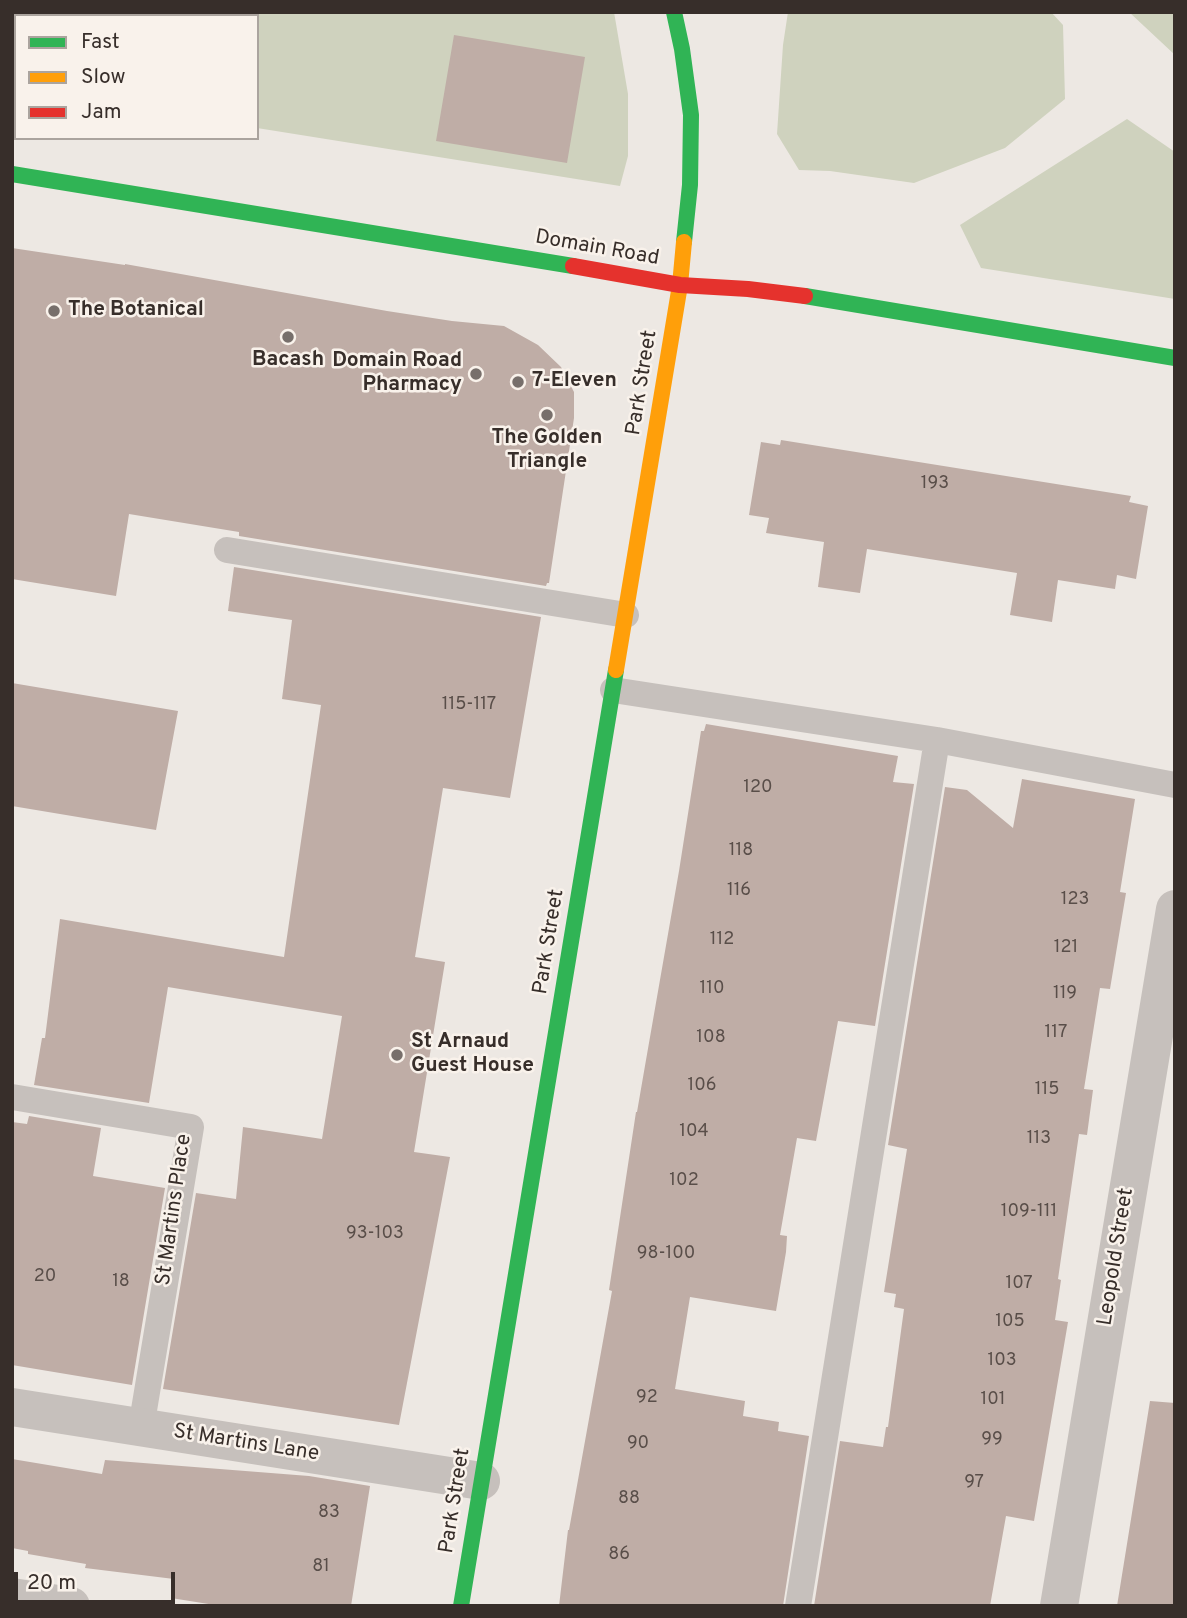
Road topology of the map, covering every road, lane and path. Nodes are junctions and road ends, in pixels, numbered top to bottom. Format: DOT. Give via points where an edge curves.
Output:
graph roads {
  1 [pos="674,12"];
  2 [pos="12,174"];
  3 [pos="680,285"];
  4 [pos="1175,358"];
  5 [pos="227,550"];
  6 [pos="626,615"];
  7 [pos="613,690"];
  8 [pos="937,740"];
  9 [pos="1175,785"];
  10 [pos="1175,909"];
  11 [pos="1169,981"];
  12 [pos="12,1097"];
  13 [pos="12,1407"];
  14 [pos="141,1428"];
  15 [pos="481,1481"];
  16 [pos="12,1597"];
  17 [pos="71,1606"];
  18 [pos="461,1606"];
  19 [pos="798,1606"];
  20 [pos="1059,1606"];
  1 -- 3 [label="street, Park Street" via="691,115 690,185"];
  2 -- 3 [label="street, Domain Road"];
  3 -- 4 [label="street, Domain Road" via="780,292"];
  3 -- 6 [label="street, Park Street"];
  5 -- 6 [label="lane"];
  6 -- 7 [label="street, Park Street"];
  7 -- 8 [label="lane"];
  7 -- 15 [label="street, Park Street"];
  8 -- 9 [label="lane"];
  8 -- 19 [label="lane"];
  10 -- 11 [label="street, Leopold Street"];
  11 -- 20 [label="street, Leopold Street"];
  12 -- 14 [label="lane, St Martins Place" via="191,1127"];
  13 -- 14 [label="street, St Martins Lane"];
  14 -- 15 [label="street, St Martins Lane"];
  15 -- 18 [label="street, Park Street"];
  16 -- 17 [label="street"];
}
